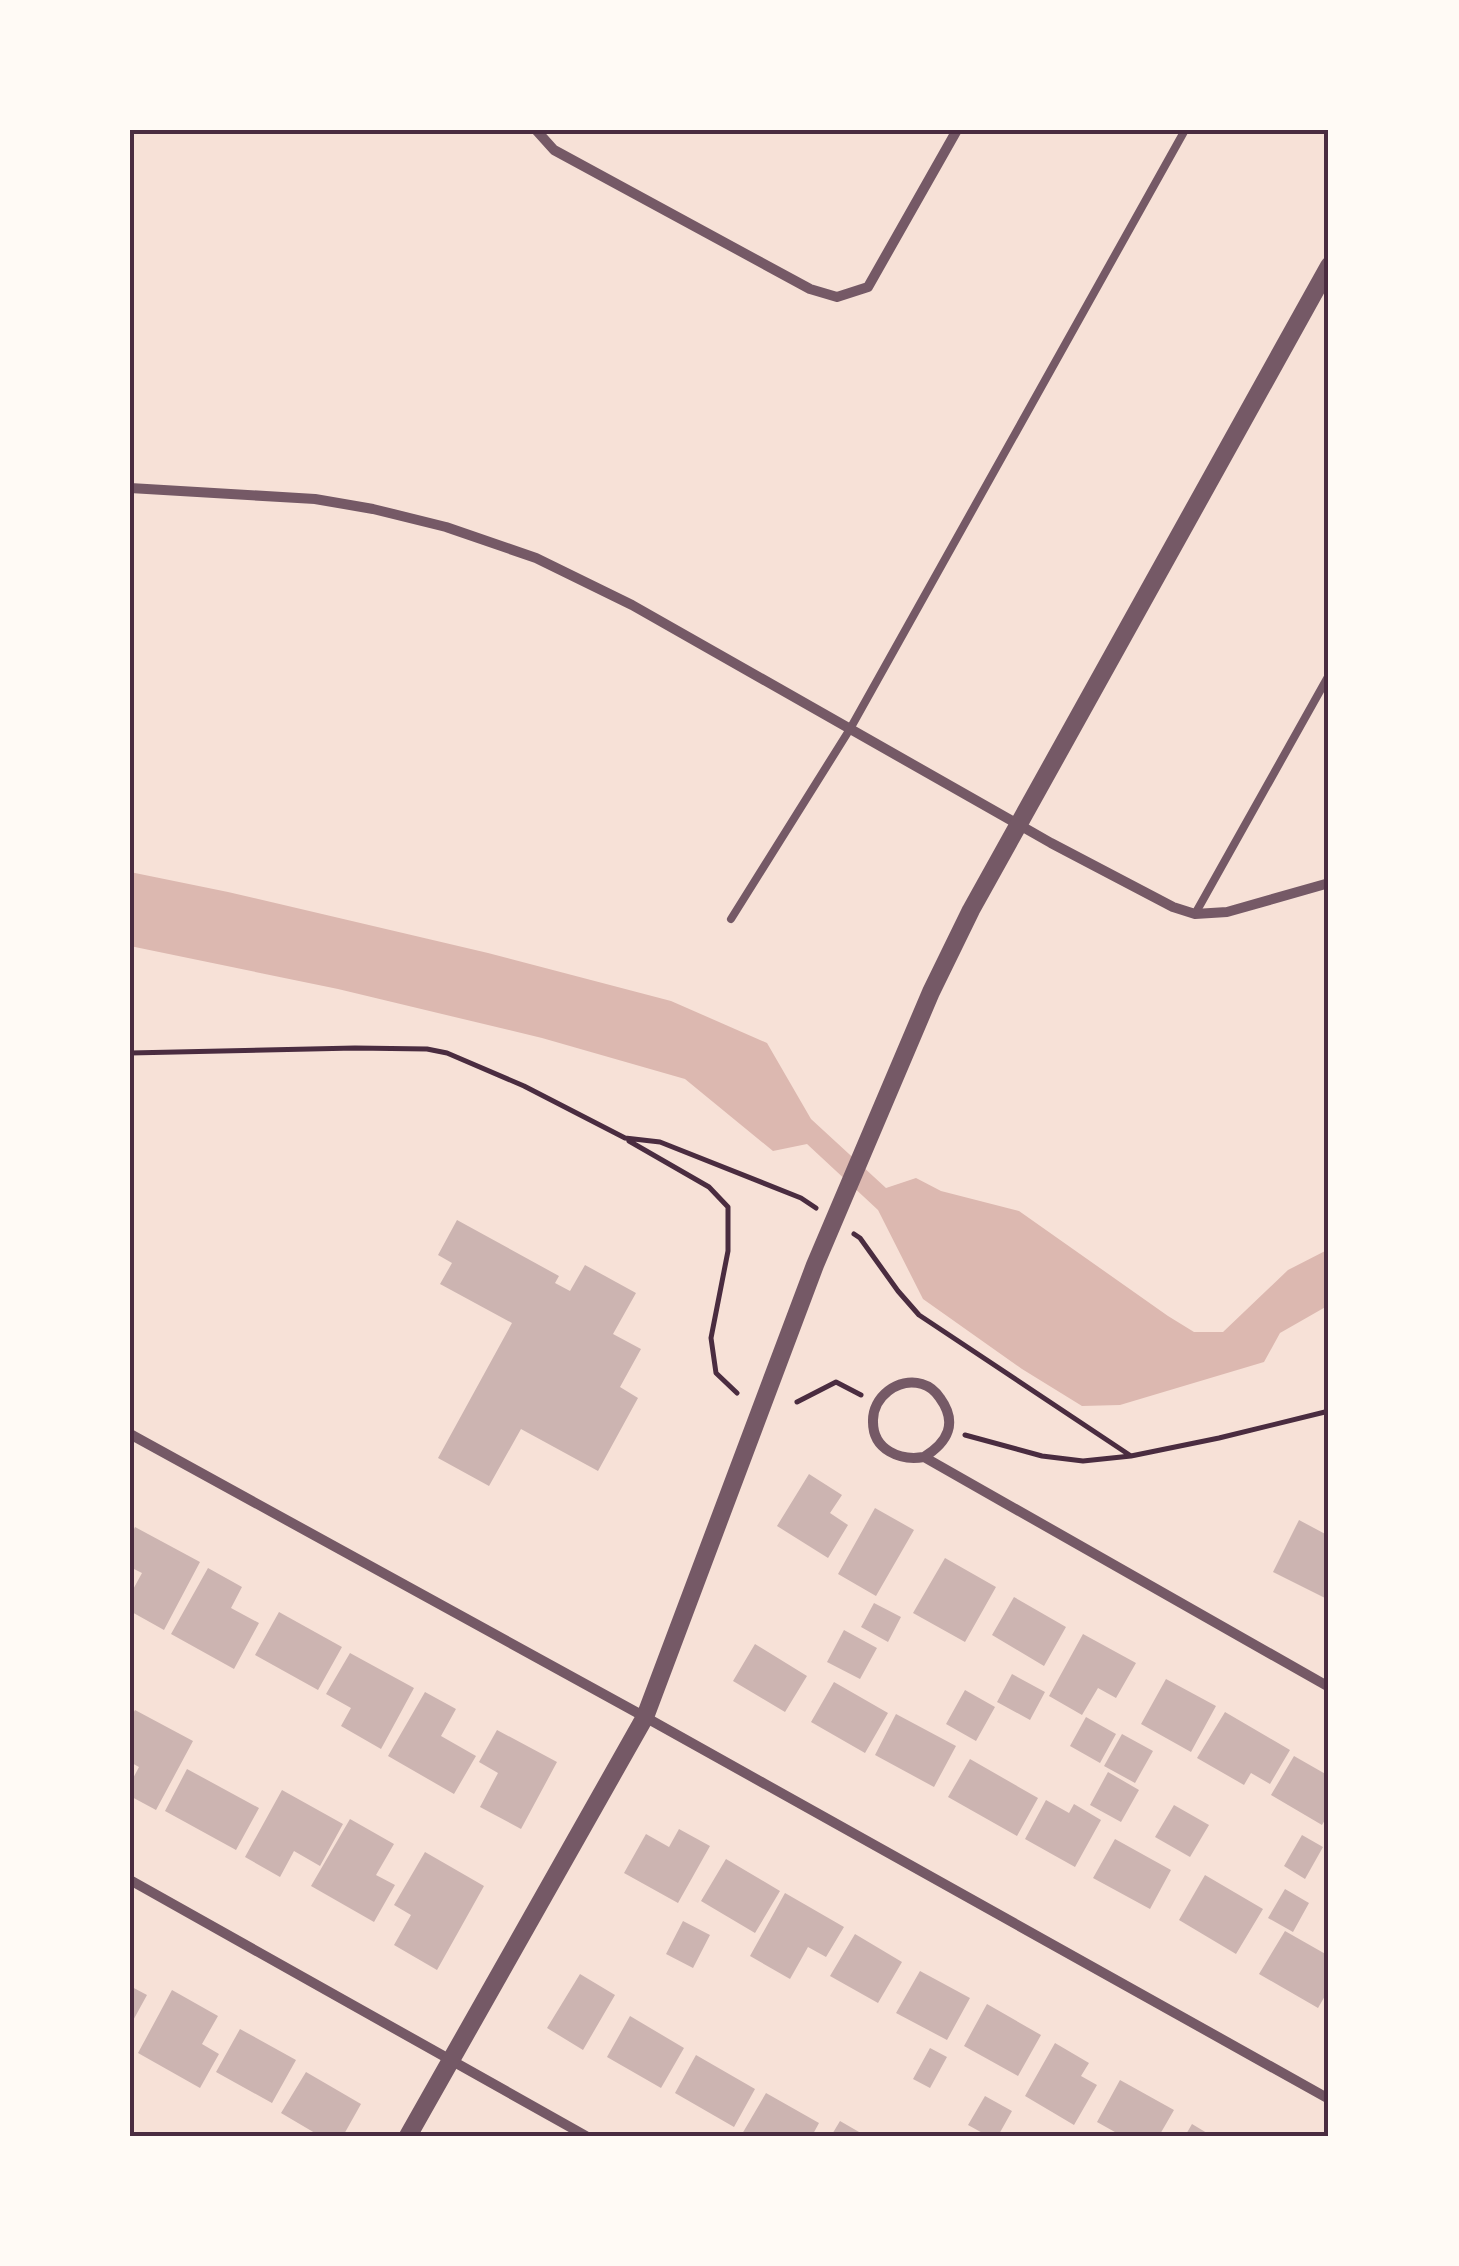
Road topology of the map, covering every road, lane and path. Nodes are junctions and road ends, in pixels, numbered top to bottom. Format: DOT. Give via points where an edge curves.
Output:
graph roads {
  1 [pos="536,130"];
  2 [pos="957,130"];
  3 [pos="1185,130"];
  4 [pos="1329,266"];
  5 [pos="130,488"];
  6 [pos="1329,675"];
  7 [pos="850,730"];
  8 [pos="1020,826"];
  9 [pos="1329,883"];
  10 [pos="1195,914"];
  11 [pos="731,919"];
  12 [pos="130,1053"];
  13 [pos="625,1138"];
  14 [pos="816,1208"];
  15 [pos="845,1228"];
  16 [pos="737,1393"];
  17 [pos="797,1402"];
  18 [pos="876,1404"];
  19 [pos="1329,1411"];
  20 [pos="948,1430"];
  21 [pos="130,1434"];
  22 [pos="1131,1456"];
  23 [pos="924,1457"];
  24 [pos="1329,1687"];
  25 [pos="645,1718"];
  26 [pos="130,1880"];
  27 [pos="451,2060"];
  28 [pos="1329,2099"];
  29 [pos="408,2136"];
  30 [pos="586,2136"];
  1 -- 2 [label="street" via="554,150 837,297 868,286"];
  3 -- 7 [label="lane"];
  4 -- 8 [label="street"];
  5 -- 7 [label="street" via="314,499 446,527 536,558 632,605"];
  6 -- 10 [label="lane"];
  7 -- 8 [label="street"];
  7 -- 11 [label="lane"];
  8 -- 10 [label="street"];
  8 -- 25 [label="street" via="972,910 900,1064 816,1265"];
  9 -- 10 [label="street" via="1227,912"];
  12 -- 13 [label="path" via="427,1049 478,1065"];
  13 -- 14 [label="path" via="660,1142"];
  13 -- 16 [label="path" via="709,1187 728,1207 728,1251 711,1338 716,1373"];
  15 -- 22 [label="path" via="919,1315"];
  17 -- 18 [label="path" via="836,1382"];
  18 -- 20 [label="street" via="903,1383 921,1384 947,1408"];
  18 -- 23 [label="street" via="872,1423 878,1441 896,1456"];
  19 -- 22 [label="path"];
  20 -- 22 [label="path" via="1042,1456"];
  20 -- 23 [label="street"];
  21 -- 25 [label="street"];
  23 -- 24 [label="street"];
  25 -- 27 [label="street"];
  25 -- 28 [label="street"];
  26 -- 27 [label="street"];
  27 -- 29 [label="street"];
  27 -- 30 [label="street"];
}
